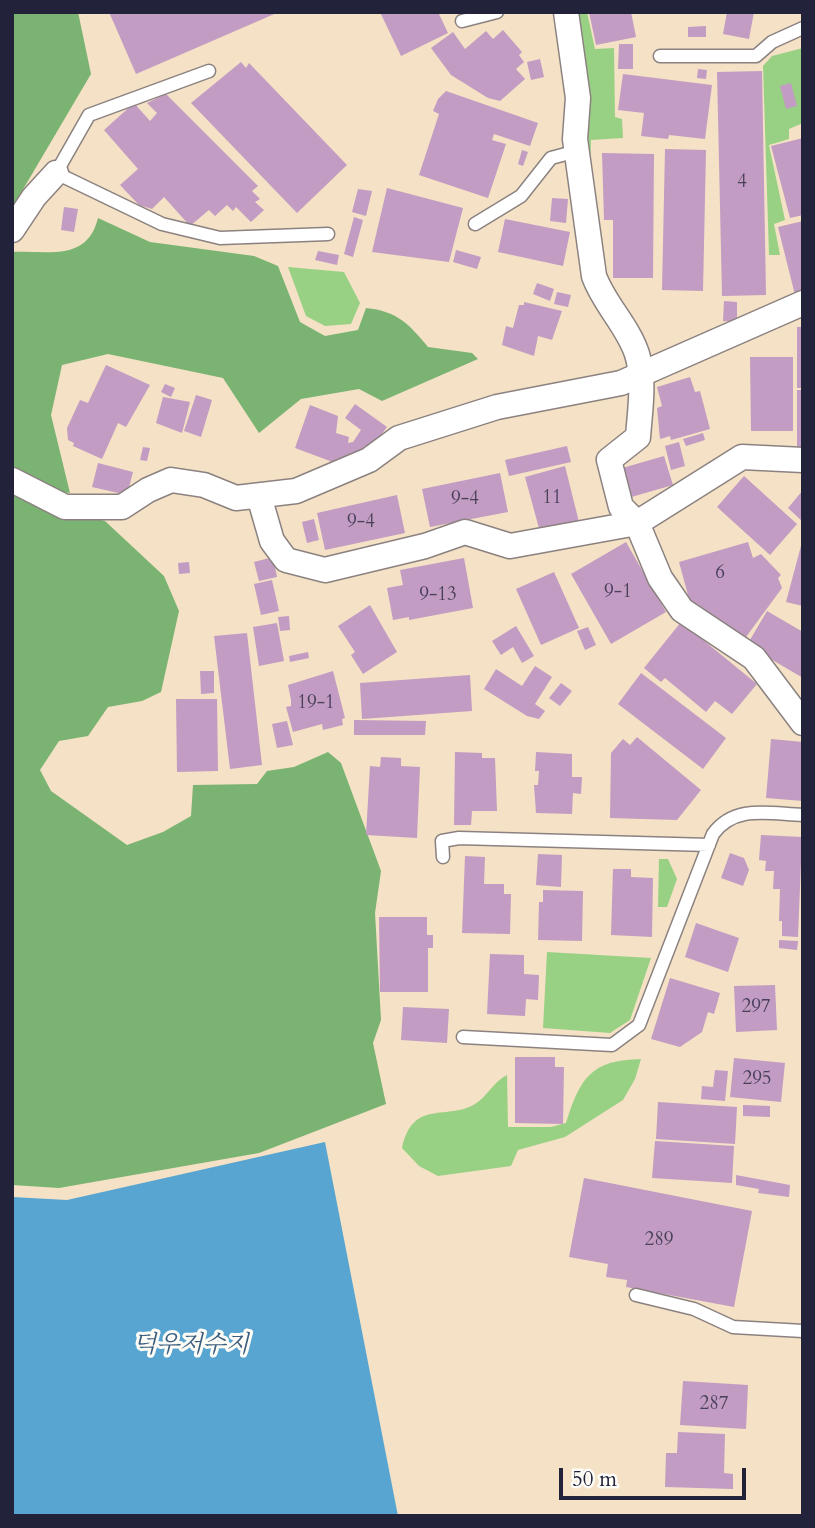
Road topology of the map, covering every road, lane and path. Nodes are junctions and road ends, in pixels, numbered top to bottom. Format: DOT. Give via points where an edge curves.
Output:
graph roads {
  1 [pos="497,12"];
  2 [pos="566,12"];
  3 [pos="463,21"];
  4 [pos="803,28"];
  5 [pos="660,56"];
  6 [pos="209,71"];
  7 [pos="577,151"];
  8 [pos="56,173"];
  9 [pos="475,224"];
  10 [pos="12,230"];
  11 [pos="328,234"];
  12 [pos="803,303"];
  13 [pos="641,374"];
  14 [pos="803,460"];
  15 [pos="12,480"];
  16 [pos="258,496"];
  17 [pos="637,523"];
  18 [pos="803,723"];
  19 [pos="803,815"];
  20 [pos="709,845"];
  21 [pos="443,857"];
  22 [pos="463,1037"];
  23 [pos="636,1295"];
  24 [pos="803,1331"];
  1 -- 3 [label="lane"];
  2 -- 7 [label="street" via="578,98"];
  4 -- 5 [label="lane" via="772,42 756,56"];
  6 -- 8 [label="lane" via="89,115"];
  7 -- 9 [label="lane" via="551,158 521,196"];
  7 -- 13 [label="street" via="594,276 636,352"];
  8 -- 10 [label="street"];
  8 -- 11 [label="lane" via="162,224 220,238"];
  12 -- 13 [label="street"];
  13 -- 16 [label="street" via="621,383 497,407 399,438 369,460 296,491"];
  13 -- 17 [label="street" via="638,437 609,460 621,507"];
  14 -- 17 [label="street" via="742,457"];
  15 -- 16 [label="street" via="65,507 122,507 171,480 204,485 236,498"];
  16 -- 17 [label="street" via="272,541 286,559 325,569 466,532 510,546"];
  17 -- 18 [label="street" via="660,578 682,610 754,658"];
  19 -- 20 [label="lane" via="740,812 721,823"];
  20 -- 21 [label="lane" via="459,838 442,841"];
  20 -- 22 [label="lane" via="639,1026 612,1045"];
  23 -- 24 [label="lane" via="694,1309 733,1327"];
}
